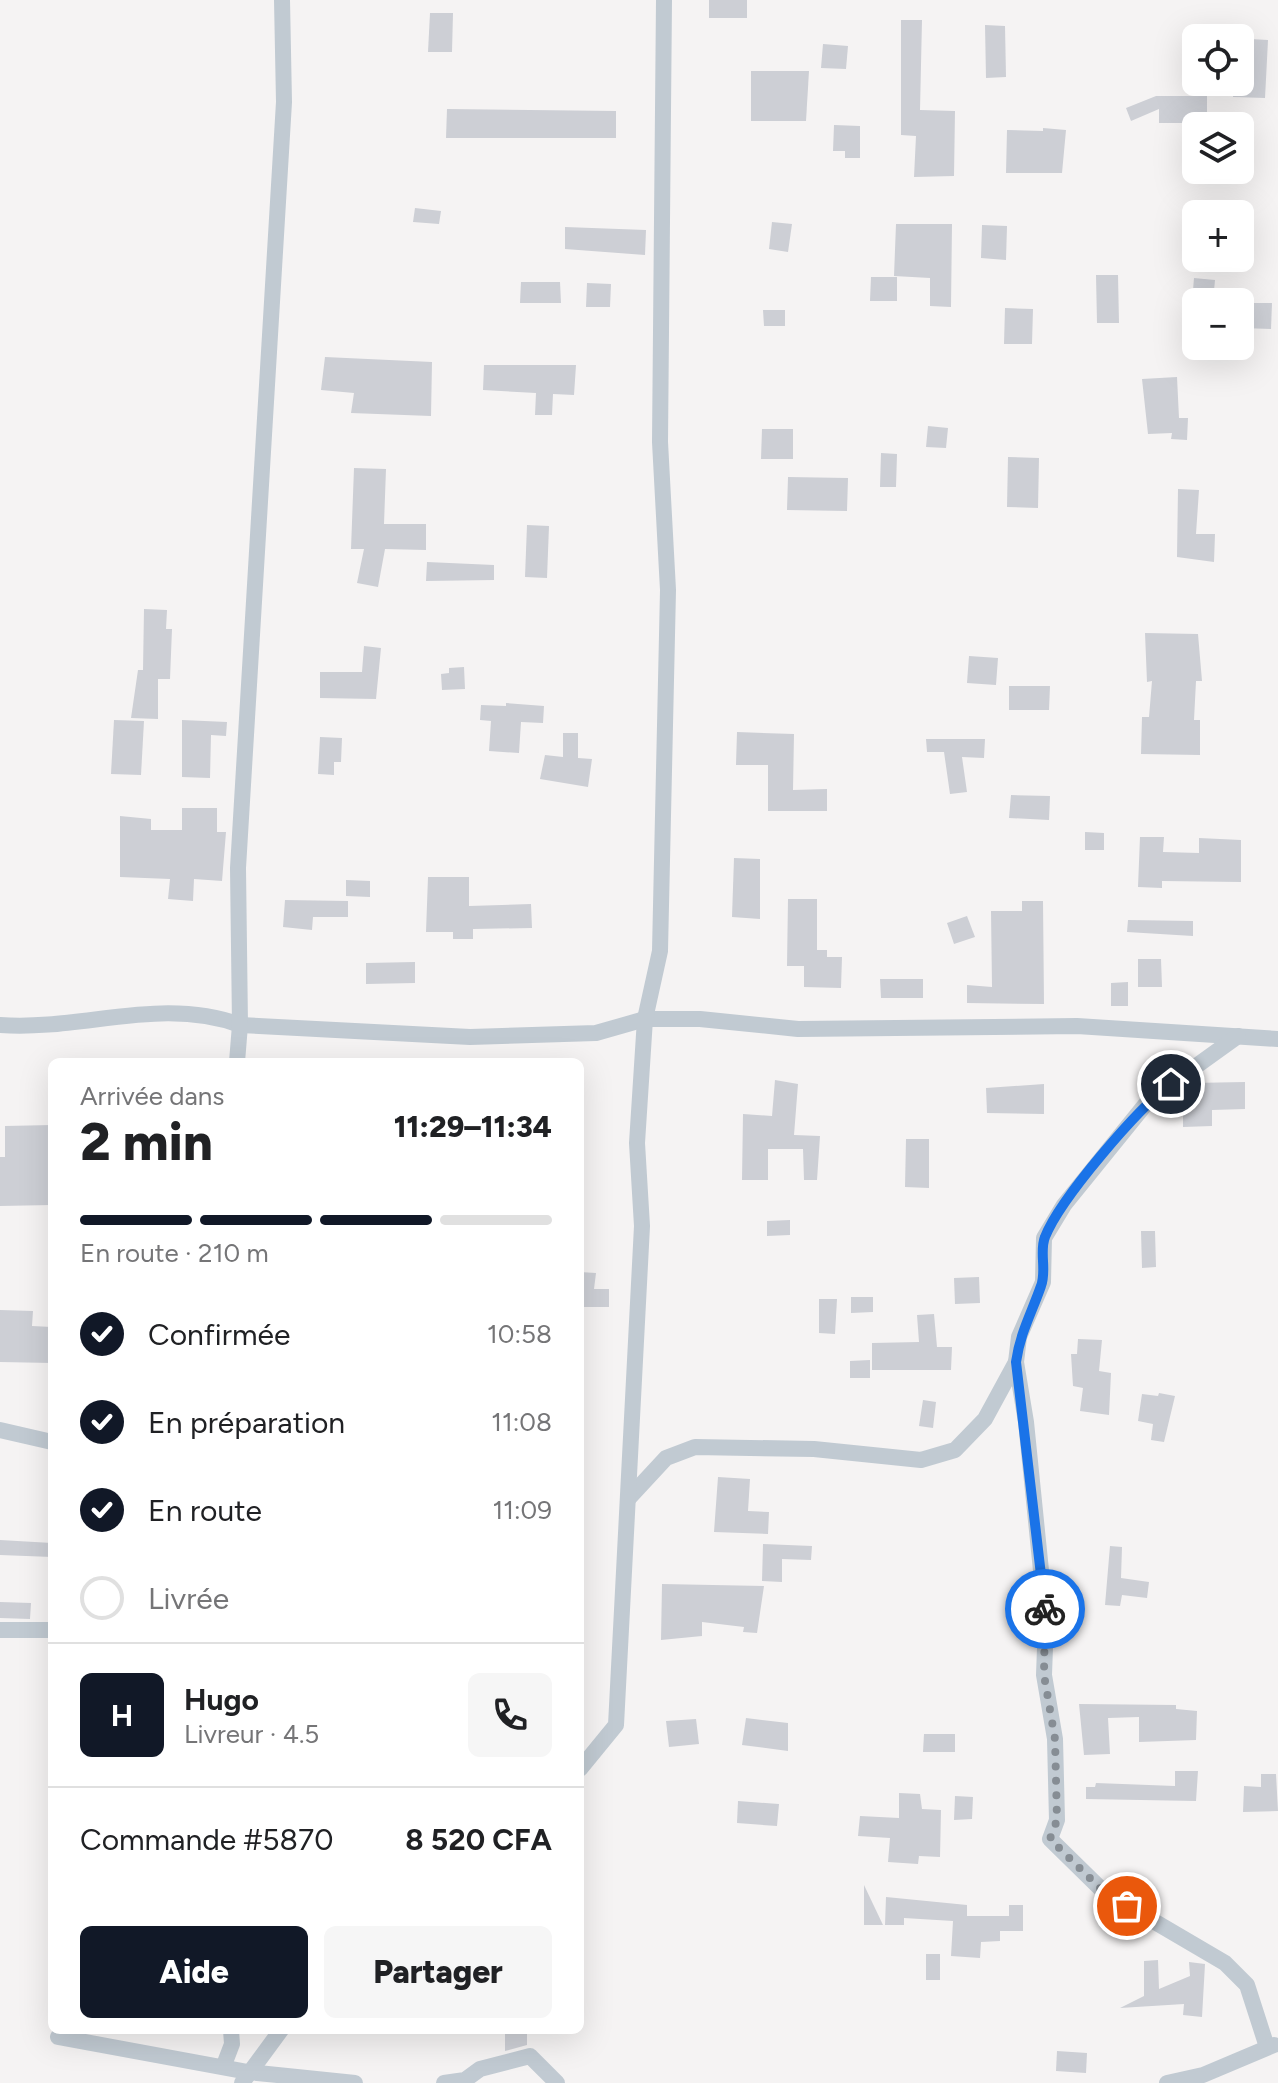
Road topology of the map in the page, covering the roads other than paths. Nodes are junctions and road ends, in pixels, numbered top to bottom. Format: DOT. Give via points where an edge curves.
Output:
graph roads {
  1 [pos="282,0"];
  2 [pos="664,0"];
  3 [pos="645,1019"];
  4 [pos="0,1025"];
  5 [pos="240,1025"];
  6 [pos="1238,1036"];
  7 [pos="1278,1039"];
  8 [pos="237,1058"];
  9 [pos="1016,1362"];
  10 [pos="0,1430"];
  11 [pos="48,1441"];
  12 [pos="628,1499"];
  13 [pos="0,1630"];
  14 [pos="48,1630"];
  15 [pos="584,1764"];
  16 [pos="231,2034"];
  17 [pos="278,2034"];
  18 [pos="58,2037"];
  19 [pos="1273,2045"];
  20 [pos="224,2065"];
  21 [pos="245,2077"];
  22 [pos="355,2083"];
  23 [pos="444,2083"];
  24 [pos="557,2083"];
  25 [pos="1167,2083"];
  1 -- 5 [label="street" via="284,102 238,868"];
  2 -- 3 [label="street" via="660,442 668,590 660,951"];
  3 -- 5 [label="street" via="596,1033 470,1037"];
  3 -- 6 [label="street" via="798,1029 1077,1026"];
  3 -- 12 [label="street" via="637,1143 642,1226"];
  4 -- 5 [label="street" via="31,1028 167,1012 211,1014"];
  5 -- 8 [label="street"];
  6 -- 7 [label="street"];
  6 -- 9 [label="street" via="1149,1100 1064,1205 1044,1238 1043,1282 1019,1337"];
  9 -- 12 [label="street" via="985,1419 955,1450 921,1460 814,1449 695,1447 666,1458"];
  9 -- 19 [label="street" via="1046,1620 1044,1675 1055,1739 1057,1820 1050,1839 1104,1892 1225,1963 1247,1985"];
  10 -- 11 [label="street"];
  12 -- 15 [label="street" via="616,1725"];
  13 -- 14 [label="street"];
  16 -- 20 [label="street"];
  17 -- 21 [label="street"];
  18 -- 20 [label="street"];
  19 -- 25 [label="street" via="1203,2075"];
  20 -- 21 [label="street"];
  21 -- 22 [label="street"];
  23 -- 24 [label="street" via="530,2056"];
}
